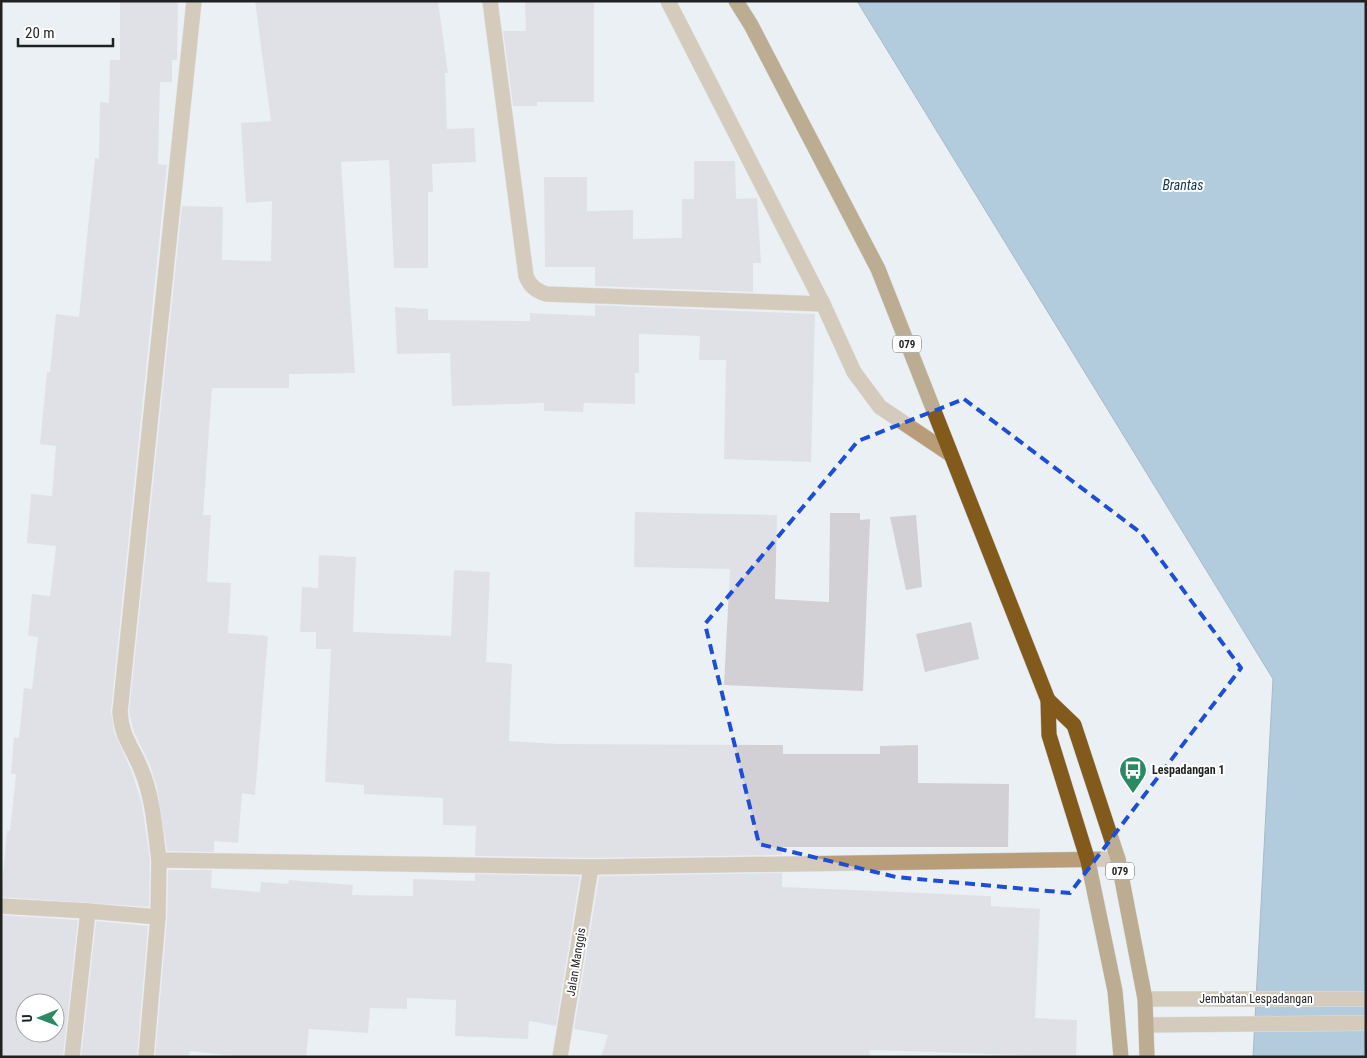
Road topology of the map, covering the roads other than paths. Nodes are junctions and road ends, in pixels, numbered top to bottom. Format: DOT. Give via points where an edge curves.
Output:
graph roads {
  1 [pos="194,1"];
  2 [pos="490,1"];
  3 [pos="668,1"];
  4 [pos="736,1"];
  5 [pos="823,304"];
  6 [pos="950,454"];
  7 [pos="1048,700"];
  8 [pos="1118,859"];
  9 [pos="159,860"];
  10 [pos="1088,861"];
  11 [pos="591,867"];
  12 [pos="1,906"];
  13 [pos="88,911"];
  14 [pos="158,917"];
  15 [pos="1145,999"];
  16 [pos="1366,999"];
  17 [pos="1366,1023"];
  18 [pos="1147,1025"];
  19 [pos="72,1057"];
  20 [pos="146,1057"];
  21 [pos="560,1057"];
  22 [pos="1121,1057"];
  23 [pos="1148,1057"];
  1 -- 9 [label="street" via="120,712 126,742 148,788"];
  2 -- 5 [label="street" via="529,284 546,294"];
  3 -- 5 [label="street"];
  4 -- 6 [label="main road, 079" via="878,270"];
  5 -- 6 [label="street" via="854,372 880,407"];
  6 -- 7 [label="main road, 079"];
  7 -- 8 [label="main road, 079" via="1074,725"];
  7 -- 10 [label="main road, 079" via="1049,735"];
  8 -- 10 [label="street"];
  8 -- 15 [label="main road, 079"];
  9 -- 11 [label="street"];
  9 -- 14 [label="street"];
  10 -- 11 [label="street"];
  10 -- 22 [label="main road, 079" via="1115,992"];
  11 -- 21 [label="street, Jalan Manggis"];
  12 -- 13 [label="street"];
  13 -- 14 [label="street"];
  13 -- 19 [label="street"];
  14 -- 20 [label="street"];
  15 -- 16 [label="street, Jembatan Lespadangan"];
  15 -- 18 [label="main road, 079"];
  17 -- 18 [label="street, Jembatan Lespadangan"];
  18 -- 23 [label="main road, 079"];
}
